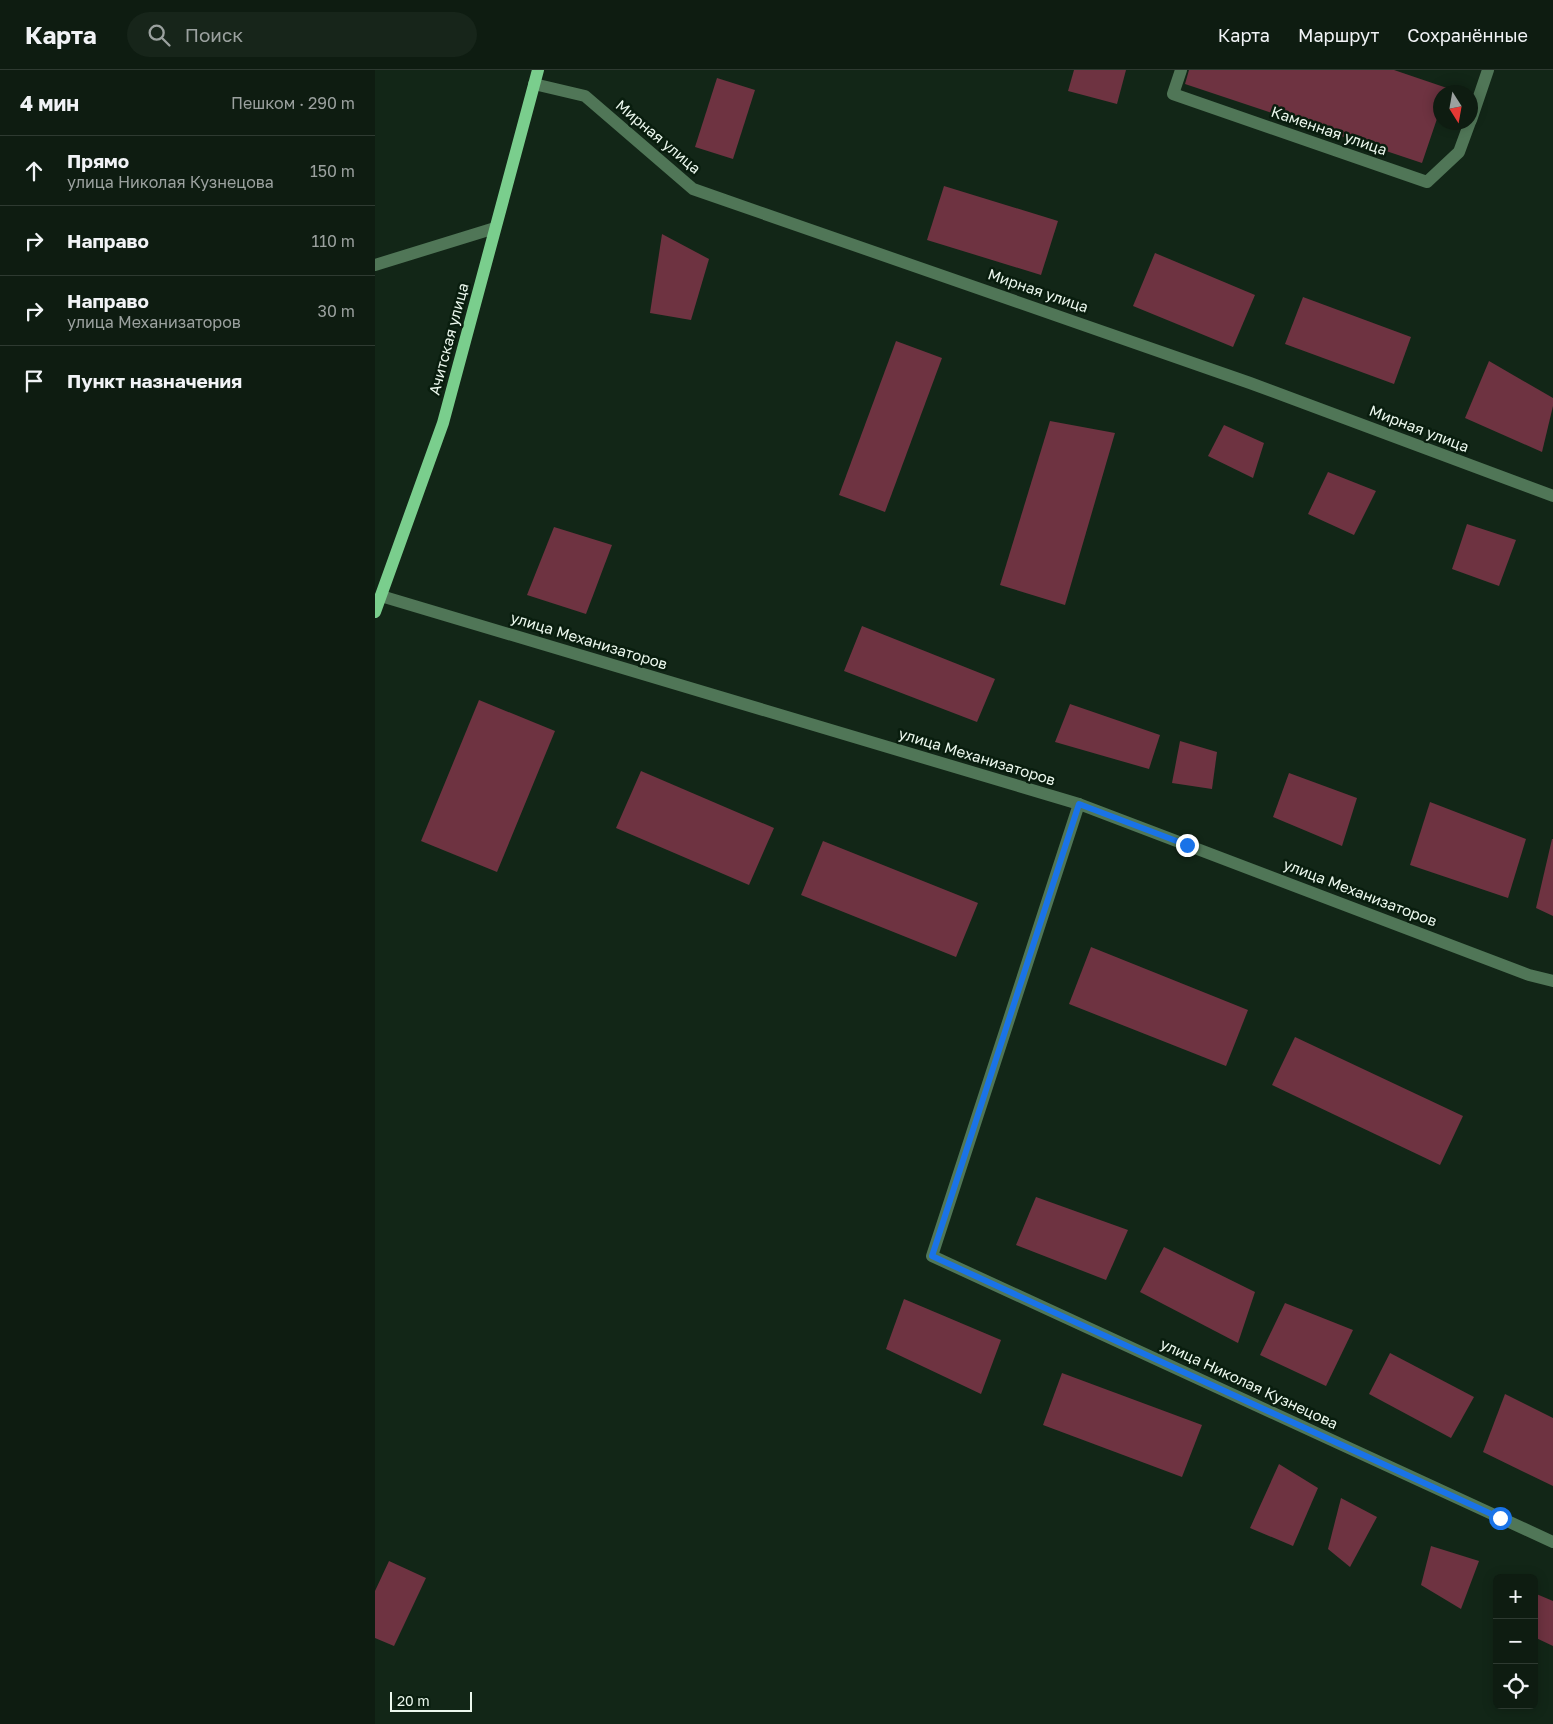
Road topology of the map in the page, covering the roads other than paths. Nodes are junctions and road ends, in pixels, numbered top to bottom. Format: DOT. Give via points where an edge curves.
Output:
graph roads {
  1 [pos="538,70"];
  2 [pos="1181,70"];
  3 [pos="1489,70"];
  4 [pos="534,84"];
  5 [pos="1478,100"];
  6 [pos="1467,130"];
  7 [pos="495,228"];
  8 [pos="375,265"];
  9 [pos="1553,496"];
  10 [pos="381,596"];
  11 [pos="375,612"];
  12 [pos="1079,804"];
  13 [pos="1553,981"];
  14 [pos="1553,1542"];
  1 -- 4 [label="main road, Ачитская улица"];
  2 -- 6 [label="street, Каменная улица" via="1173,94 1427,182 1459,152"];
  3 -- 5 [label="street, Каменная улица"];
  4 -- 7 [label="main road, Ачитская улица"];
  4 -- 9 [label="street, Мирная улица" via="585,96 693,188 1241,379"];
  7 -- 8 [label="street"];
  7 -- 10 [label="main road, Ачитская улица" via="443,423"];
  10 -- 11 [label="main road, Ачитская улица"];
  10 -- 12 [label="street, улица Механизаторов"];
  12 -- 13 [label="street, улица Механизаторов" via="1529,975"];
  12 -- 14 [label="street, улица Николая Кузнецова" via="932,1256"];
}
